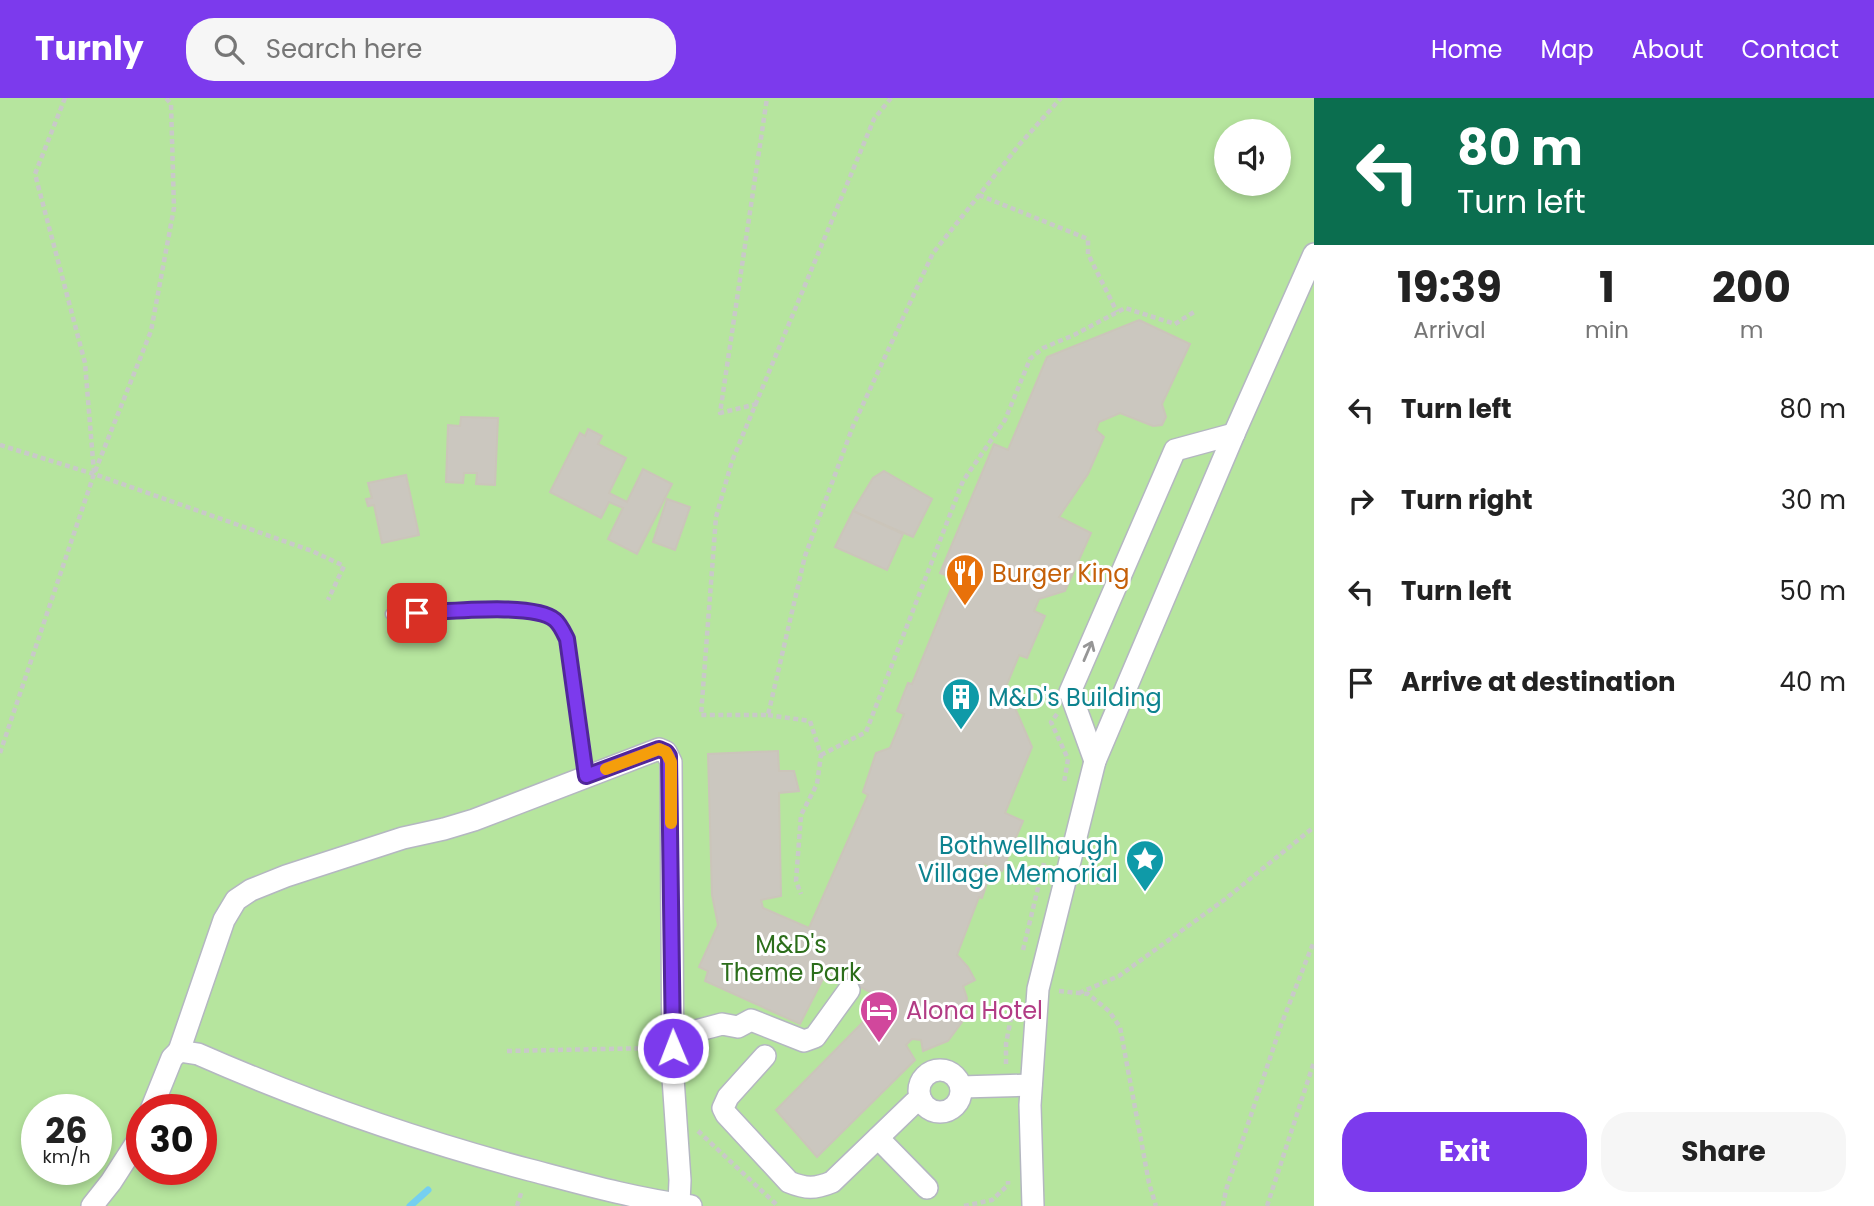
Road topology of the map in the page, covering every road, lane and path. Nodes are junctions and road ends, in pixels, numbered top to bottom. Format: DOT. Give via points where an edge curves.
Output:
graph roads {
  1 [pos="65,98"];
  2 [pos="166,98"];
  3 [pos="767,98"];
  4 [pos="891,98"];
  5 [pos="1061,98"];
  6 [pos="979,195"];
  7 [pos="1314,254"];
  8 [pos="1194,312"];
  9 [pos="1117,313"];
  10 [pos="757,404"];
  11 [pos="1234,434"];
  12 [pos="0,445"];
  13 [pos="94,474"];
  14 [pos="328,600"];
  15 [pos="391,614"];
  16 [pos="768,715"];
  17 [pos="0,753"];
  18 [pos="821,755"];
  19 [pos="1095,761"];
  20 [pos="586,776"];
  21 [pos="1314,827"];
  22 [pos="801,894"];
  23 [pos="1314,941"];
  24 [pos="1038,989"];
  25 [pos="849,990"];
  26 [pos="1079,993"];
  27 [pos="673,1042"];
  28 [pos="180,1051"];
  29 [pos="507,1051"];
  30 [pos="765,1056"];
  31 [pos="1314,1062"];
  32 [pos="1031,1085"];
  33 [pos="961,1087"];
  34 [pos="157,1094"];
  35 [pos="921,1100"];
  36 [pos="692,1125"];
  37 [pos="878,1138"];
  38 [pos="126,1159"];
  39 [pos="927,1188"];
  40 [pos="685,1205"];
  41 [pos="92,1206"];
  42 [pos="778,1206"];
  43 [pos="1033,1206"];
  44 [pos="1156,1206"];
  45 [pos="1223,1206"];
  46 [pos="1267,1206"];
  1 -- 13 [label="path" via="35,174 85,363"];
  2 -- 13 [label="path" via="171,104 174,208 151,331"];
  3 -- 10 [label="path" via="720,413"];
  4 -- 10 [label="path" via="874,119"];
  5 -- 6 [label="path"];
  6 -- 9 [label="path" via="1088,239 1088,254"];
  6 -- 16 [label="path" via="933,253 853,426 804,556"];
  7 -- 11 [label="street"];
  8 -- 9 [label="path" via="1175,324 1125,308"];
  9 -- 18 [label="path" via="1043,348 1030,359 1005,419 963,481 866,732"];
  10 -- 16 [label="path" via="732,461 716,517 701,715"];
  11 -- 19 [label="street"];
  19 -- 11 [label="street, one-way" via="1070,692 1175,450"];
  12 -- 13 [label="path"];
  13 -- 14 [label="path" via="344,566"];
  13 -- 17 [label="path"];
  15 -- 20 [label="lane" via="537,611 556,620 567,639"];
  16 -- 18 [label="path" via="810,722"];
  18 -- 22 [label="path" via="817,785 801,815 796,881"];
  19 -- 24 [label="street"];
  20 -- 27 [label="street" via="659,749 669,756"];
  20 -- 28 [label="street" via="474,820 286,876 236,900 224,920"];
  21 -- 26 [label="path" via="1119,976"];
  23 -- 45 [label="path"];
  24 -- 26 [label="path"];
  24 -- 32 [label="street"];
  25 -- 27 [label="street" via="815,1037 804,1041 751,1020 737,1027 722,1024"];
  26 -- 44 [label="path" via="1088,994 1109,1011 1120,1027"];
  27 -- 29 [label="path"];
  27 -- 40 [label="street"];
  28 -- 34 [label="street" via="172,1058"];
  28 -- 40 [label="street" via="445,1147 582,1184"];
  30 -- 37 [label="street" via="723,1108 789,1182 816,1189 832,1182"];
  31 -- 46 [label="path"];
  32 -- 33 [label="street"];
  32 -- 43 [label="street"];
  33 -- 35 [label="street" via="959,1101 950,1110 936,1112"];
  33 -- 35 [label="street" via="954,1075 933,1071 919,1087"];
  35 -- 37 [label="street"];
  36 -- 42 [label="path"];
  37 -- 39 [label="street"];
  38 -- 41 [label="street"];
}
